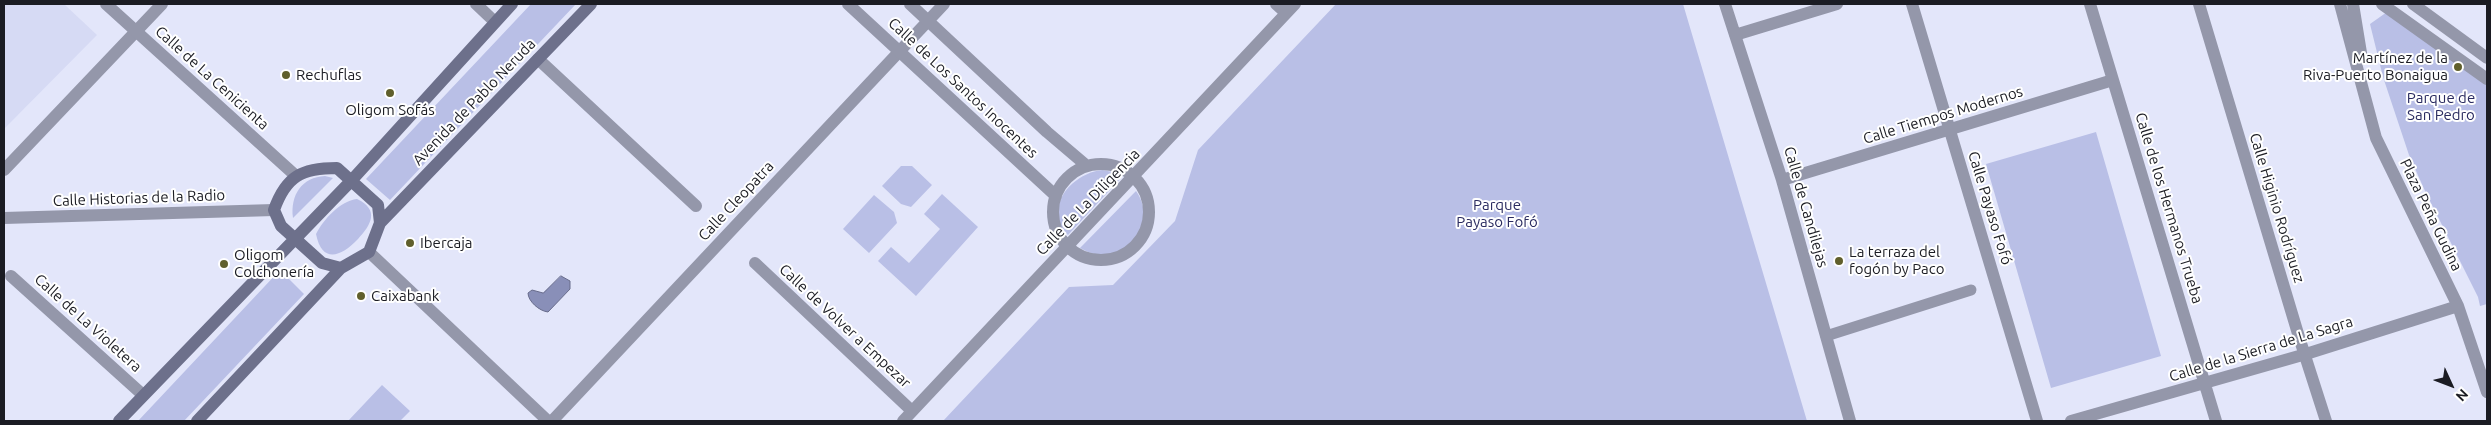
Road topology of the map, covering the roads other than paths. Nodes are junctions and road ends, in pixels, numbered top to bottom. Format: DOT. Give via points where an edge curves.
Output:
graph roads {
  1 [pos="106,4"];
  2 [pos="162,4"];
  3 [pos="476,4"];
  4 [pos="512,4"];
  5 [pos="591,4"];
  6 [pos="848,4"];
  7 [pos="910,4"];
  8 [pos="944,4"];
  9 [pos="1276,4"];
  10 [pos="1725,4"];
  11 [pos="1837,4"];
  12 [pos="1912,4"];
  13 [pos="2090,4"];
  14 [pos="2199,4"];
  15 [pos="2340,4"];
  16 [pos="2353,4"];
  17 [pos="2382,4"];
  18 [pos="2413,4"];
  19 [pos="1290,9"];
  20 [pos="928,20"];
  21 [pos="495,22"];
  22 [pos="136,32"];
  23 [pos="1735,35"];
  24 [pos="899,51"];
  25 [pos="2484,54"];
  26 [pos="538,59"];
  27 [pos="2487,78"];
  28 [pos="2113,80"];
  29 [pos="1950,131"];
  30 [pos="2376,138"];
  31 [pos="1087,166"];
  32 [pos="4,170"];
  33 [pos="296,176"];
  34 [pos="1135,176"];
  35 [pos="1782,180"];
  36 [pos="351,181"];
  37 [pos="1056,196"];
  38 [pos="696,206"];
  39 [pos="274,210"];
  40 [pos="4,218"];
  41 [pos="380,223"];
  42 [pos="294,238"];
  43 [pos="1067,247"];
  44 [pos="369,252"];
  45 [pos="755,264"];
  46 [pos="341,268"];
  47 [pos="11,276"];
  48 [pos="1972,290"];
  49 [pos="2458,306"];
  50 [pos="1826,336"];
  51 [pos="2306,354"];
  52 [pos="2205,384"];
  53 [pos="2487,392"];
  54 [pos="143,395"];
  55 [pos="912,411"];
  56 [pos="119,421"];
  57 [pos="197,421"];
  58 [pos="548,421"];
  59 [pos="552,421"];
  60 [pos="903,421"];
  61 [pos="1850,421"];
  62 [pos="2037,421"];
  63 [pos="2072,421"];
  64 [pos="2216,421"];
  65 [pos="2326,421"];
  1 -- 22 [label="street, Calle de La Cenicienta"];
  2 -- 22 [label="street"];
  3 -- 21 [label="street"];
  4 -- 21 [label="main road"];
  5 -- 26 [label="main road, Avenida de Pablo Neruda"];
  6 -- 24 [label="street, Calle de Los Santos Inocentes"];
  7 -- 20 [label="street, Calle de Los Santos Inocentes"];
  8 -- 20 [label="street, Calle Cleopatra"];
  9 -- 19 [label="street"];
  10 -- 23 [label="street, Calle de Candilejas"];
  11 -- 23 [label="street"];
  12 -- 29 [label="street, Calle Payaso Fofó"];
  13 -- 28 [label="street, Calle de los Hermanos Trueba"];
  14 -- 51 [label="street, Calle Higinio Rodríguez"];
  15 -- 30 [label="street, Plaza Peña Gudina"];
  16 -- 30 [label="street, Plaza Peña Gudina"];
  17 -- 27 [label="street"];
  18 -- 25 [label="street"];
  19 -- 34 [label="street, Calle de La Diligencia"];
  20 -- 24 [label="street, Calle Cleopatra"];
  20 -- 31 [label="street, Calle de Los Santos Inocentes"];
  21 -- 36 [label="main road"];
  22 -- 32 [label="street"];
  22 -- 33 [label="street, Calle de La Cenicienta"];
  23 -- 35 [label="street, Calle de Candilejas"];
  24 -- 37 [label="street, Calle de Los Santos Inocentes"];
  24 -- 59 [label="street, Calle Cleopatra"];
  26 -- 38 [label="street"];
  26 -- 41 [label="main road, Avenida de Pablo Neruda"];
  28 -- 29 [label="street, Calle Tiempos Modernos"];
  28 -- 52 [label="street, Calle de los Hermanos Trueba"];
  29 -- 35 [label="street, Calle Tiempos Modernos"];
  29 -- 62 [label="street, Calle Payaso Fofó"];
  30 -- 49 [label="street, Plaza Peña Gudina"];
  31 -- 34 [label="street" via="1112,165"];
  31 -- 37 [label="street" via="1063,182"];
  33 -- 36 [label="main road" via="314,168 337,168"];
  33 -- 39 [label="main road" via="280,194"];
  34 -- 43 [label="street, Calle de La Diligencia"];
  34 -- 43 [label="street" via="1147,196 1150,219 1136,246 1110,260 1079,256"];
  35 -- 50 [label="street, Calle de Candilejas"];
  36 -- 41 [label="main road" via="378,205"];
  36 -- 42 [label="main road"];
  37 -- 43 [label="street" via="1054,223"];
  39 -- 40 [label="street, Calle Historias de la Radio"];
  39 -- 42 [label="main road" via="281,226"];
  41 -- 44 [label="main road, Avenida de Pablo Neruda"];
  42 -- 46 [label="main road" via="322,263"];
  42 -- 54 [label="main road"];
  43 -- 55 [label="street, Calle de La Diligencia"];
  44 -- 46 [label="main road"];
  44 -- 58 [label="street"];
  45 -- 55 [label="street, Calle de Volver a Empezar"];
  46 -- 57 [label="main road"];
  47 -- 54 [label="street, Calle de La Violetera"];
  48 -- 50 [label="lane"];
  49 -- 51 [label="street, Calle de la Sierra de La Sagra"];
  49 -- 53 [label="street, Plaza Peña Gudina"];
  50 -- 61 [label="street, Calle de Candilejas"];
  51 -- 52 [label="street, Calle de la Sierra de La Sagra"];
  51 -- 65 [label="street, Calle Higinio Rodríguez"];
  52 -- 63 [label="street, Calle de la Sierra de La Sagra"];
  52 -- 64 [label="street, Calle de los Hermanos Trueba"];
  54 -- 56 [label="main road"];
  55 -- 60 [label="street, Calle de La Diligencia"];
}
